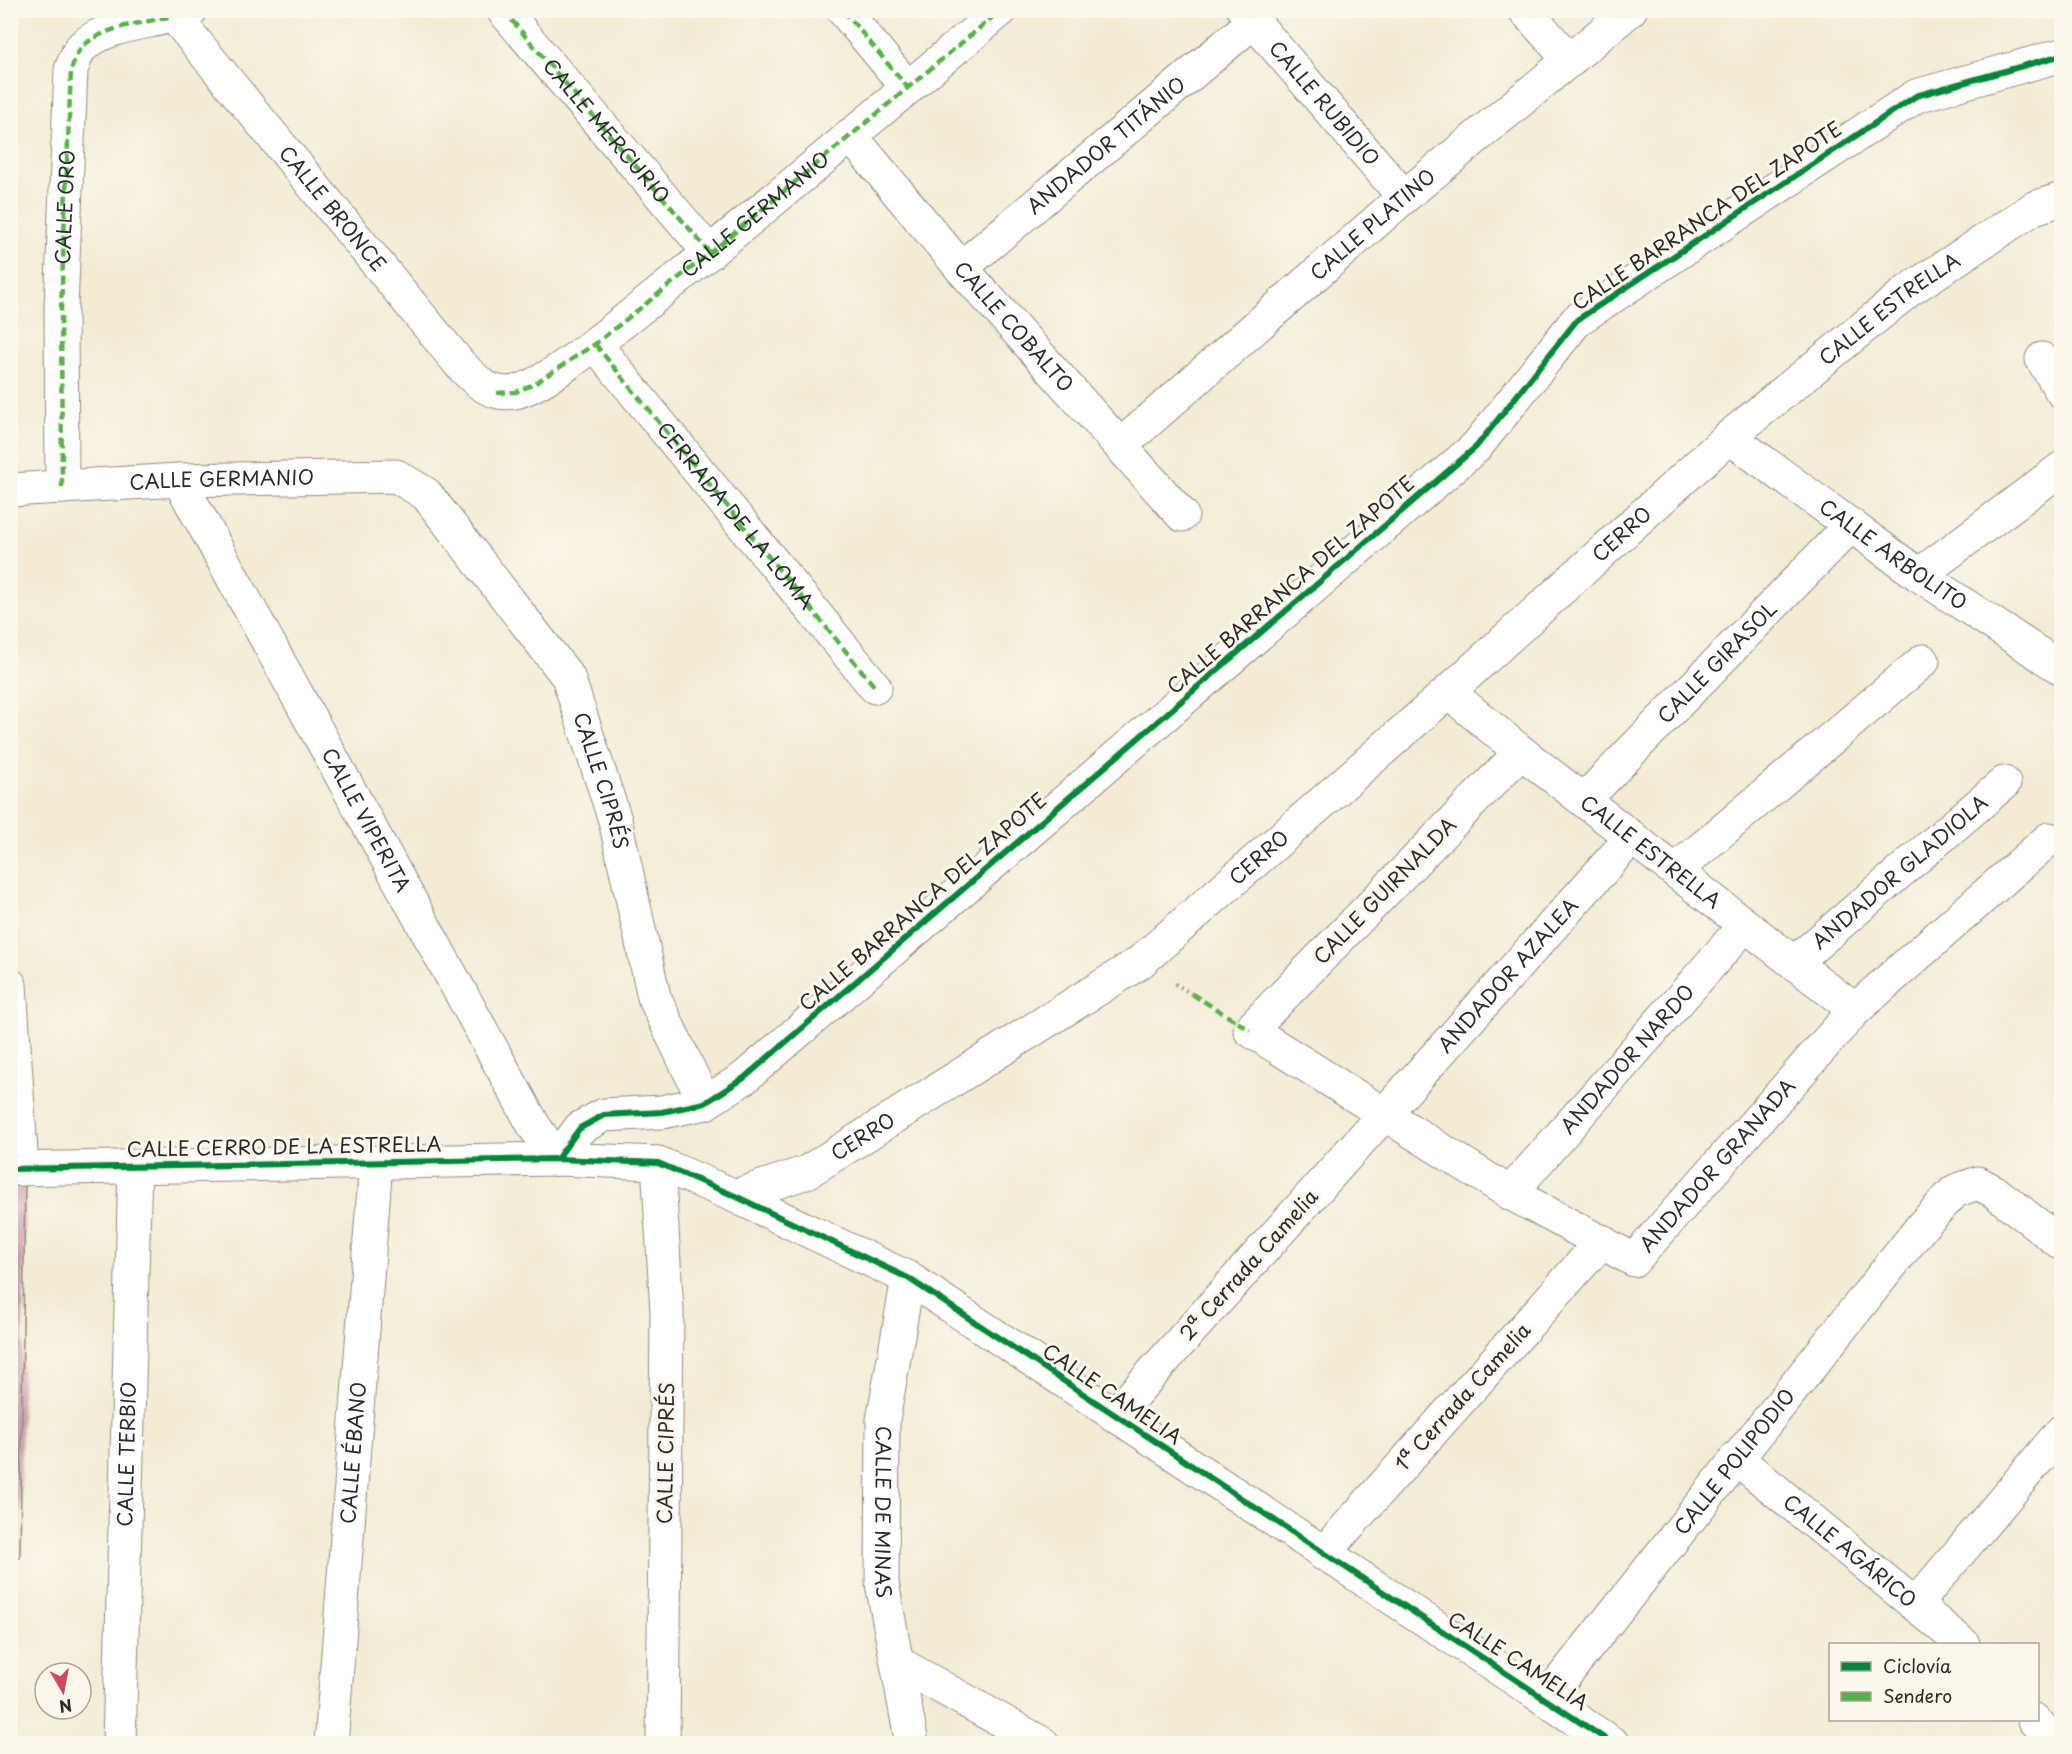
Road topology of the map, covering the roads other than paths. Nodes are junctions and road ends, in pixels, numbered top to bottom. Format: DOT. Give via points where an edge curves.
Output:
graph roads {
  1 [pos="503,10"];
  2 [pos="843,10"];
  3 [pos="1001,10"];
  4 [pos="1525,10"];
  5 [pos="1630,10"];
  6 [pos="183,14"];
  7 [pos="1249,16"];
  8 [pos="2061,55"];
  9 [pos="1570,61"];
  10 [pos="908,88"];
  11 [pos="850,135"];
  12 [pos="1404,197"];
  13 [pos="2061,200"];
  14 [pos="710,253"];
  15 [pos="961,268"];
  16 [pos="595,344"];
  17 [pos="2042,359"];
  18 [pos="2061,392"];
  19 [pos="497,393"];
  20 [pos="1729,437"];
  21 [pos="1120,446"];
  22 [pos="2061,468"];
  23 [pos="179,480"];
  24 [pos="62,487"];
  25 [pos="10,490"];
  26 [pos="426,494"];
  27 [pos="1182,515"];
  28 [pos="1851,525"];
  29 [pos="1919,575"];
  30 [pos="1923,661"];
  31 [pos="2061,669"];
  32 [pos="875,687"];
  33 [pos="1448,692"];
  34 [pos="1521,752"];
  35 [pos="2004,783"];
  36 [pos="1585,799"];
  37 [pos="1632,837"];
  38 [pos="2049,839"];
  39 [pos="1677,870"];
  40 [pos="1744,925"];
  41 [pos="1795,962"];
  42 [pos="10,985"];
  43 [pos="1856,1010"];
  44 [pos="1250,1030"];
  45 [pos="705,1102"];
  46 [pos="1383,1114"];
  47 [pos="557,1159"];
  48 [pos="376,1162"];
  49 [pos="658,1163"];
  50 [pos="135,1166"];
  51 [pos="16,1169"];
  52 [pos="1510,1193"];
  53 [pos="735,1196"];
  54 [pos="1602,1241"];
  55 [pos="2061,1244"];
  56 [pos="908,1278"];
  57 [pos="1114,1416"];
  58 [pos="2061,1431"];
  59 [pos="1736,1458"];
  60 [pos="1323,1554"];
  61 [pos="1915,1605"];
  62 [pos="1962,1643"];
  63 [pos="898,1662"];
  64 [pos="1546,1699"];
  65 [pos="119,1743"];
  66 [pos="332,1743"];
  67 [pos="663,1743"];
  68 [pos="912,1743"];
  69 [pos="1043,1743"];
  70 [pos="1612,1743"];
  1 -- 14 [label="street, CALLE MERCURIO"];
  2 -- 10 [label="street"];
  3 -- 10 [label="street, CALLE GERMANIO"];
  4 -- 9 [label="street"];
  5 -- 9 [label="street, CALLE PLATINO"];
  6 -- 19 [label="street, CALLE BRONCE" via="458,362 478,383"];
  6 -- 24 [label="street, CALLE ORO" via="113,29 82,45 71,70 61,308"];
  7 -- 12 [label="street, CALLE RUBIDIO"];
  7 -- 15 [label="street, ANDADOR TITÁNIO"];
  8 -- 45 [label="street, CALLE BARRANCA DEL ZAPOTE" via="1916,96 1577,320 1476,447 744,1078"];
  9 -- 12 [label="street, CALLE PLATINO"];
  10 -- 11 [label="street, CALLE GERMANIO"];
  11 -- 14 [label="street, CALLE GERMANIO"];
  11 -- 15 [label="street, CALLE COBALTO"];
  12 -- 21 [label="street, CALLE PLATINO"];
  13 -- 20 [label="street, CALLE ESTRELLA" via="2034,208 1908,291"];
  14 -- 16 [label="street, CALLE GERMANIO"];
  15 -- 21 [label="street, CALLE COBALTO"];
  16 -- 19 [label="street, CALLE GERMANIO" via="534,384 516,392"];
  16 -- 32 [label="street, CERRADA DE LA LOMA"];
  17 -- 18 [label="street"];
  20 -- 28 [label="street, CALLE ARBOLITO"];
  20 -- 33 [label="street, CERRO"];
  21 -- 27 [label="street, CALLE COBALTO"];
  22 -- 29 [label="street"];
  23 -- 24 [label="street, CALLE GERMANIO"];
  23 -- 26 [label="street, CALLE GERMANIO" via="396,476"];
  23 -- 47 [label="street, CALLE VIPERITA" via="534,1126"];
  24 -- 25 [label="street, CALLE GERMANIO"];
  26 -- 45 [label="street, CALLE CIPRÉS" via="568,676 615,820 654,998"];
  28 -- 29 [label="street, CALLE ARBOLITO"];
  28 -- 36 [label="street, CALLE GIRASOL"];
  29 -- 31 [label="street, CALLE ARBOLITO"];
  30 -- 39 [label="street"];
  33 -- 34 [label="street, CALLE ESTRELLA"];
  33 -- 53 [label="street, CERRO" via="1139,963 807,1172"];
  34 -- 36 [label="street, CALLE ESTRELLA"];
  34 -- 44 [label="street, CALLE GUIRNALDA"];
  35 -- 41 [label="street, ANDADOR GLADIOLA"];
  36 -- 37 [label="street, CALLE ESTRELLA"];
  37 -- 39 [label="street, CALLE ESTRELLA"];
  37 -- 46 [label="street, ANDADOR AZALEA"];
  38 -- 43 [label="street, ANDADOR GRANADA"];
  39 -- 40 [label="street, CALLE ESTRELLA"];
  40 -- 41 [label="street, CALLE ESTRELLA"];
  40 -- 52 [label="street, ANDADOR NARDO"];
  41 -- 43 [label="street, CALLE ESTRELLA"];
  42 -- 51 [label="street"];
  43 -- 54 [label="street, ANDADOR GRANADA" via="1634,1260"];
  44 -- 46 [label="street, ANDADOR GRANADA"];
  45 -- 47 [label="street, CALLE BARRANCA DEL ZAPOTE" via="662,1112 604,1114 580,1128"];
  46 -- 52 [label="street, ANDADOR GRANADA"];
  46 -- 57 [label="street, 2ª Cerrada Camelia"];
  47 -- 48 [label="street, CALLE CERRO DE LA ESTRELLA"];
  47 -- 49 [label="street, CALLE CAMELIA"];
  48 -- 50 [label="street, CALLE CERRO DE LA ESTRELLA"];
  48 -- 66 [label="street, CALLE ÉBANO"];
  49 -- 53 [label="street, CALLE CAMELIA"];
  49 -- 67 [label="street, CALLE CIPRÉS" via="667,1312"];
  50 -- 51 [label="street, CALLE CERRO DE LA ESTRELLA"];
  50 -- 65 [label="street, CALLE TERBIO"];
  52 -- 54 [label="street, ANDADOR GRANADA"];
  53 -- 56 [label="street, CALLE CAMELIA"];
  54 -- 60 [label="street, 1ª Cerrada Camelia"];
  55 -- 59 [label="street, CALLE POLIPODIO" via="1978,1183 1955,1191 1923,1225"];
  56 -- 57 [label="street, CALLE CAMELIA"];
  56 -- 63 [label="street, CALLE DE MINAS" via="883,1420 882,1583"];
  57 -- 60 [label="street, CALLE CAMELIA"];
  58 -- 61 [label="street"];
  59 -- 61 [label="street, CALLE AGÁRICO"];
  59 -- 64 [label="street, CALLE POLIPODIO"];
  60 -- 64 [label="street, CALLE CAMELIA"];
  61 -- 62 [label="street, CALLE AGÁRICO"];
  63 -- 68 [label="street, CALLE DE MINAS"];
  63 -- 69 [label="street"];
  64 -- 70 [label="street, CALLE CAMELIA"];
}
